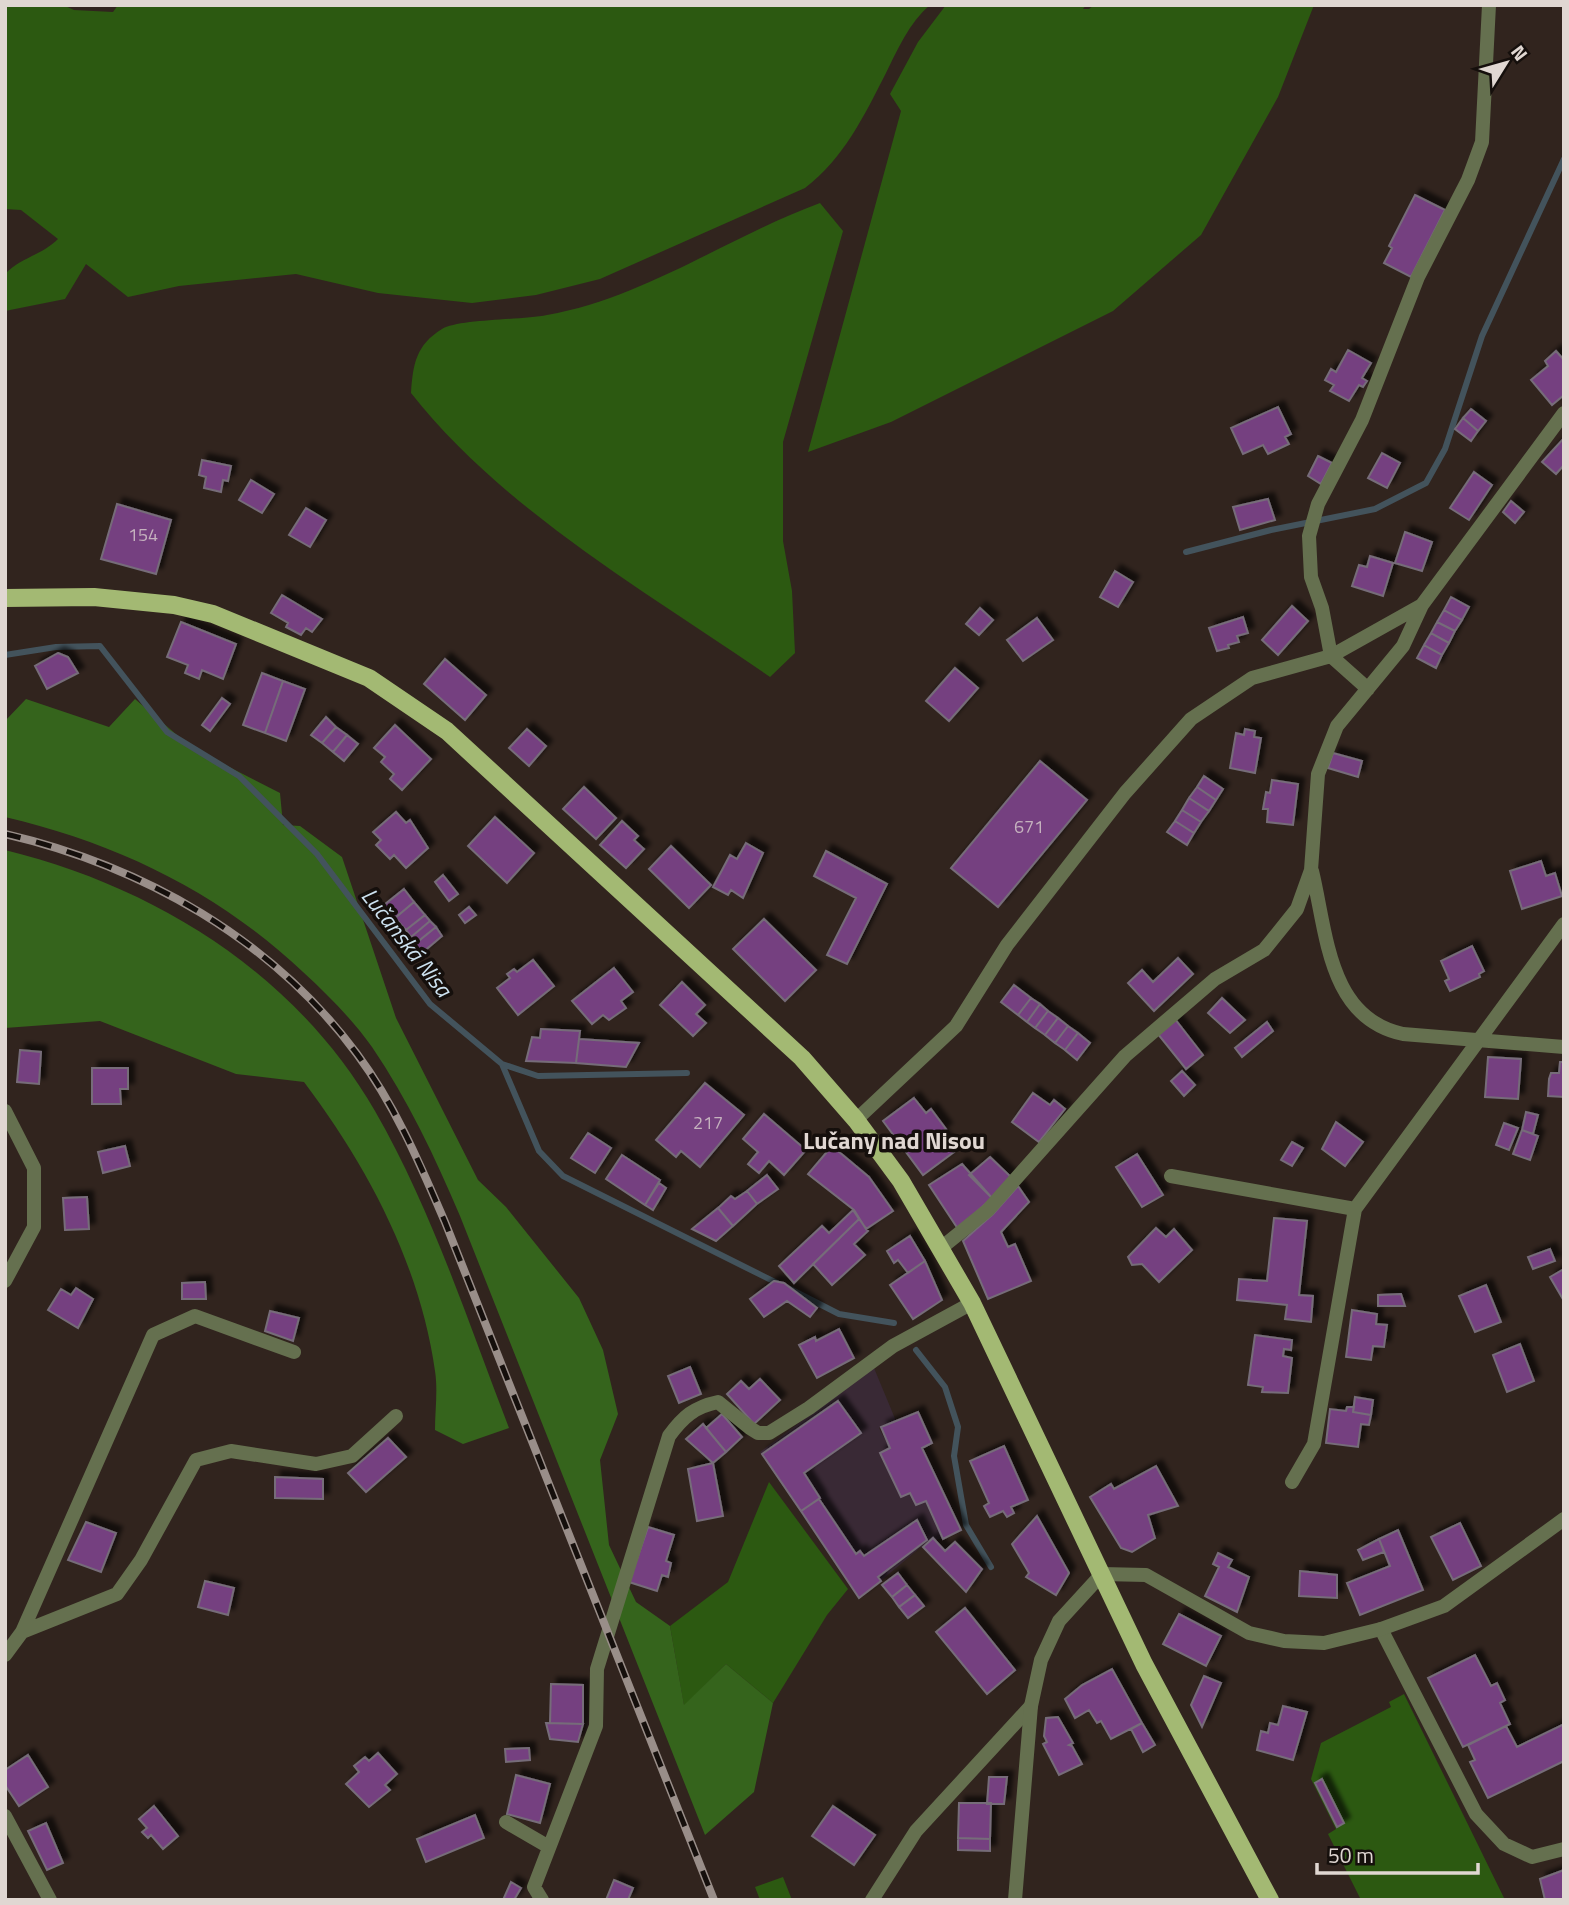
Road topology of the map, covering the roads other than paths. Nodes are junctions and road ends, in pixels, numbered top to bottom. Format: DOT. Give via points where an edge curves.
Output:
graph roads {
  1 [pos="1489,5"];
  2 [pos="1564,413"];
  3 [pos="5,598"];
  4 [pos="1422,606"];
  5 [pos="1331,656"];
  6 [pos="1368,689"];
  7 [pos="1311,870"];
  8 [pos="1564,924"];
  9 [pos="1479,1041"];
  10 [pos="1564,1047"];
  11 [pos="5,1111"];
  12 [pos="856,1120"];
  13 [pos="1171,1176"];
  14 [pos="1355,1209"];
  15 [pos="941,1248"];
  16 [pos="5,1281"];
  17 [pos="972,1303"];
  18 [pos="294,1352"];
  19 [pos="396,1416"];
  20 [pos="1292,1482"];
  21 [pos="1564,1519"];
  22 [pos="1102,1574"];
  23 [pos="1381,1629"];
  24 [pos="22,1632"];
  25 [pos="5,1655"];
  26 [pos="1031,1706"];
  27 [pos="5,1816"];
  28 [pos="506,1822"];
  29 [pos="549,1847"];
  30 [pos="1564,1849"];
  31 [pos="50,1900"];
  32 [pos="542,1900"];
  33 [pos="872,1900"];
  34 [pos="1015,1900"];
  35 [pos="1270,1900"];
  1 -- 5 [label="street" via="1482,142 1468,180 1418,277 1362,420 1318,504 1310,536 1311,577"];
  2 -- 4 [label="street"];
  3 -- 12 [label="main road" via="94,597 187,608 213,614 369,678 447,732 659,923 802,1058"];
  4 -- 5 [label="street"];
  4 -- 6 [label="street" via="1404,646"];
  5 -- 6 [label="street"];
  5 -- 12 [label="street" via="1252,678 1191,719 1125,793 1016,934 956,1026"];
  6 -- 7 [label="street" via="1337,726 1318,774"];
  7 -- 9 [label="street" via="1331,956 1358,1012 1380,1029"];
  7 -- 15 [label="street" via="1297,909 1264,950 1215,979 1125,1056 988,1210"];
  8 -- 9 [label="street"];
  9 -- 10 [label="street"];
  9 -- 14 [label="street"];
  11 -- 16 [label="street" via="34,1168 34,1227"];
  12 -- 15 [label="main road" via="901,1181"];
  13 -- 14 [label="street"];
  14 -- 20 [label="street" via="1314,1444"];
  15 -- 17 [label="main road"];
  17 -- 22 [label="main road"];
  17 -- 29 [label="street" via="893,1346 769,1433 758,1433 718,1402 685,1415 669,1436 634,1544 597,1669 596,1726"];
  18 -- 24 [label="street" via="195,1316 153,1335"];
  19 -- 24 [label="street" via="352,1456 316,1464 231,1451 196,1460 117,1594"];
  21 -- 23 [label="street" via="1444,1606"];
  22 -- 23 [label="street" via="1146,1575 1249,1633 1284,1641 1324,1643"];
  22 -- 26 [label="street" via="1059,1621 1041,1660"];
  22 -- 35 [label="main road" via="1144,1664"];
  23 -- 30 [label="street" via="1476,1814 1504,1844 1532,1857"];
  24 -- 25 [label="street"];
  26 -- 33 [label="street" via="916,1831"];
  26 -- 34 [label="street"];
  27 -- 31 [label="street"];
  28 -- 29 [label="street"];
  29 -- 32 [label="street" via="534,1887"];
}
